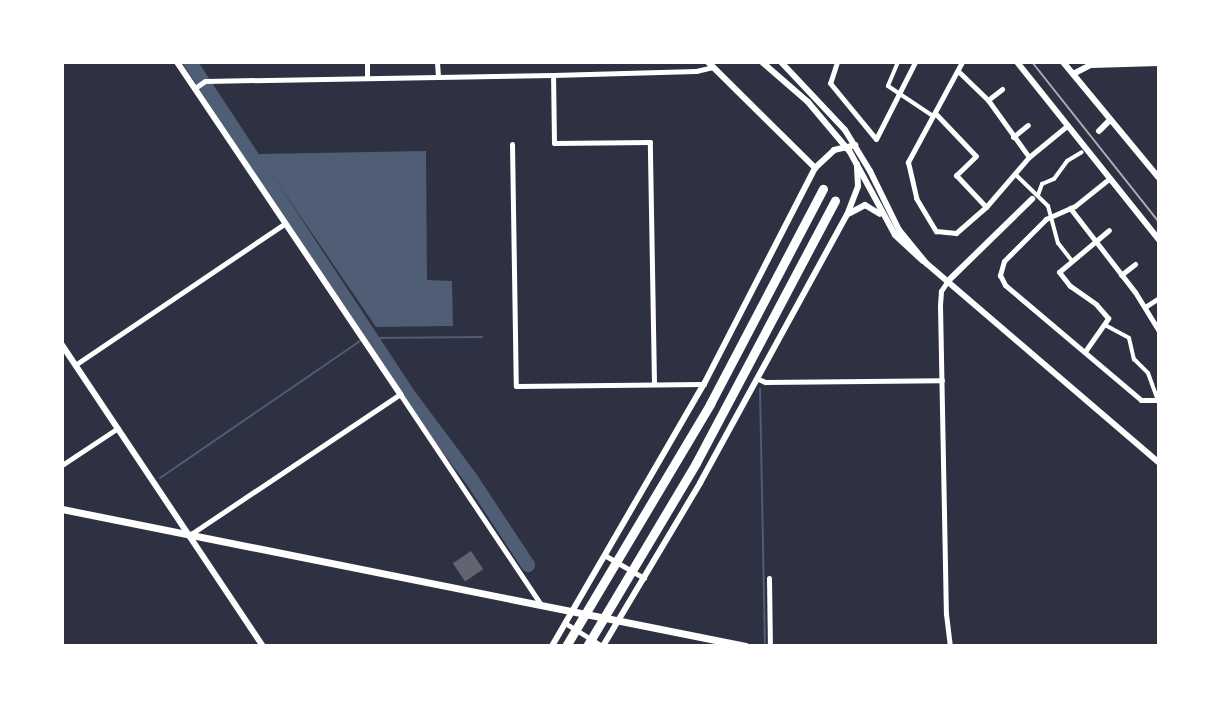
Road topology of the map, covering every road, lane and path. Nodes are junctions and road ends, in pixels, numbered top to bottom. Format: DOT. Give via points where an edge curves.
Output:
graph roads {
  1 [pos="177,62"];
  2 [pos="367,62"];
  3 [pos="437,62"];
  4 [pos="624,62"];
  5 [pos="762,62"];
  6 [pos="781,62"];
  7 [pos="837,62"];
  8 [pos="898,62"];
  9 [pos="915,62"];
  10 [pos="962,62"];
  11 [pos="1017,62"];
  12 [pos="1063,62"];
  13 [pos="1159,63"];
  14 [pos="710,65"];
  15 [pos="958,71"];
  16 [pos="624,73"];
  17 [pos="1073,74"];
  18 [pos="553,75"];
  19 [pos="438,77"];
  20 [pos="367,78"];
  21 [pos="200,84"];
  22 [pos="1002,89"];
  23 [pos="900,94"];
  24 [pos="988,100"];
  25 [pos="934,115"];
  26 [pos="1110,120"];
  27 [pos="1028,125"];
  28 [pos="1068,125"];
  29 [pos="1099,131"];
  30 [pos="1013,137"];
  31 [pos="512,144"];
  32 [pos="855,145"];
  33 [pos="845,146"];
  34 [pos="1082,152"];
  35 [pos="1029,157"];
  36 [pos="857,164"];
  37 [pos="815,168"];
  38 [pos="1015,174"];
  39 [pos="1110,178"];
  40 [pos="1159,178"];
  41 [pos="823,189"];
  42 [pos="1035,197"];
  43 [pos="835,201"];
  44 [pos="986,207"];
  45 [pos="1070,208"];
  46 [pos="847,215"];
  47 [pos="1050,215"];
  48 [pos="284,224"];
  49 [pos="891,227"];
  50 [pos="1109,230"];
  51 [pos="1159,240"];
  52 [pos="1095,241"];
  53 [pos="1072,261"];
  54 [pos="926,263"];
  55 [pos="1135,264"];
  56 [pos="1121,275"];
  57 [pos="947,282"];
  58 [pos="1159,298"];
  59 [pos="1145,307"];
  60 [pos="1105,325"];
  61 [pos="1158,327"];
  62 [pos="62,345"];
  63 [pos="1086,350"];
  64 [pos="75,365"];
  65 [pos="758,379"];
  66 [pos="942,380"];
  67 [pos="654,383"];
  68 [pos="704,384"];
  69 [pos="400,394"];
  70 [pos="1159,401"];
  71 [pos="118,428"];
  72 [pos="1159,463"];
  73 [pos="62,465"];
  74 [pos="62,509"];
  75 [pos="189,535"];
  76 [pos="606,556"];
  77 [pos="644,578"];
  78 [pos="769,578"];
  79 [pos="541,605"];
  80 [pos="572,612"];
  81 [pos="619,620"];
  82 [pos="565,623"];
  83 [pos="263,646"];
  84 [pos="552,646"];
  85 [pos="566,646"];
  86 [pos="587,646"];
  87 [pos="602,646"];
  88 [pos="745,646"];
  89 [pos="770,646"];
  90 [pos="950,646"];
  1 -- 21 [label="street"];
  2 -- 20 [label="street"];
  3 -- 19 [label="street"];
  4 -- 16 [label="street"];
  5 -- 33 [label="street" via="808,102"];
  6 -- 32 [label="street"];
  7 -- 23 [label="street" via="830,83 872,137 880,136"];
  8 -- 23 [label="street" via="888,86"];
  9 -- 23 [label="street"];
  10 -- 15 [label="street"];
  11 -- 28 [label="street"];
  12 -- 17 [label="street"];
  13 -- 17 [label="street" via="1091,65"];
  14 -- 16 [label="street" via="707,71"];
  14 -- 37 [label="street"];
  15 -- 24 [label="street"];
  15 -- 25 [label="street"];
  16 -- 18 [label="street"];
  17 -- 26 [label="street"];
  18 -- 19 [label="street"];
  18 -- 67 [label="street" via="554,143 650,142"];
  19 -- 20 [label="street"];
  20 -- 21 [label="street"];
  21 -- 48 [label="street"];
  22 -- 24 [label="street"];
  23 -- 25 [label="street"];
  24 -- 30 [label="street"];
  25 -- 44 [label="street" via="976,156 956,175"];
  25 -- 44 [label="street" via="908,162 916,198 931,226 939,233 956,233"];
  26 -- 29 [label="street"];
  26 -- 40 [label="street"];
  27 -- 30 [label="street"];
  28 -- 35 [label="street"];
  28 -- 39 [label="street"];
  30 -- 35 [label="street"];
  31 -- 67 [label="street" via="516,386"];
  32 -- 33 [label="street"];
  32 -- 36 [label="street"];
  32 -- 54 [label="street" via="899,230"];
  33 -- 36 [label="street"];
  33 -- 37 [label="street"];
  34 -- 42 [label="street" via="1042,184"];
  35 -- 38 [label="street"];
  36 -- 46 [label="street" via="858,186"];
  36 -- 49 [label="street"];
  37 -- 68 [label="street"];
  38 -- 42 [label="street"];
  38 -- 44 [label="street"];
  39 -- 45 [label="street"];
  39 -- 51 [label="street"];
  41 -- 85 [label="highway" via="651,508"];
  42 -- 47 [label="street" via="1048,206"];
  42 -- 57 [label="street"];
  43 -- 86 [label="highway" via="768,332"];
  45 -- 47 [label="street"];
  45 -- 52 [label="street"];
  46 -- 49 [label="street" via="869,205"];
  46 -- 65 [label="street"];
  47 -- 53 [label="street" via="1058,243"];
  47 -- 63 [label="street" via="1004,261 1000,275 1005,285"];
  48 -- 64 [label="street"];
  48 -- 69 [label="street"];
  49 -- 54 [label="street"];
  50 -- 52 [label="street"];
  52 -- 53 [label="street"];
  52 -- 56 [label="street"];
  53 -- 60 [label="street" via="1059,272 1107,315"];
  54 -- 57 [label="street"];
  55 -- 56 [label="street"];
  56 -- 59 [label="street"];
  57 -- 66 [label="street" via="940,305"];
  57 -- 72 [label="street"];
  58 -- 59 [label="street"];
  59 -- 61 [label="street"];
  60 -- 63 [label="street"];
  60 -- 70 [label="street" via="1129,338 1134,359 1148,373"];
  62 -- 64 [label="street"];
  63 -- 70 [label="street" via="1141,400"];
  64 -- 71 [label="street"];
  65 -- 66 [label="street"];
  65 -- 77 [label="street"];
  66 -- 90 [label="street"];
  67 -- 68 [label="street"];
  68 -- 76 [label="street"];
  69 -- 75 [label="street"];
  69 -- 79 [label="street"];
  71 -- 73 [label="street"];
  71 -- 75 [label="street"];
  74 -- 75 [label="main road"];
  75 -- 79 [label="main road"];
  75 -- 83 [label="street"];
  76 -- 77 [label="street"];
  76 -- 80 [label="street"];
  77 -- 81 [label="street"];
  78 -- 89 [label="street"];
  79 -- 80 [label="main road"];
  80 -- 81 [label="main road"];
  80 -- 82 [label="street"];
  81 -- 87 [label="street"];
  81 -- 88 [label="main road"];
  82 -- 84 [label="street"];
  82 -- 87 [label="street"];
}
